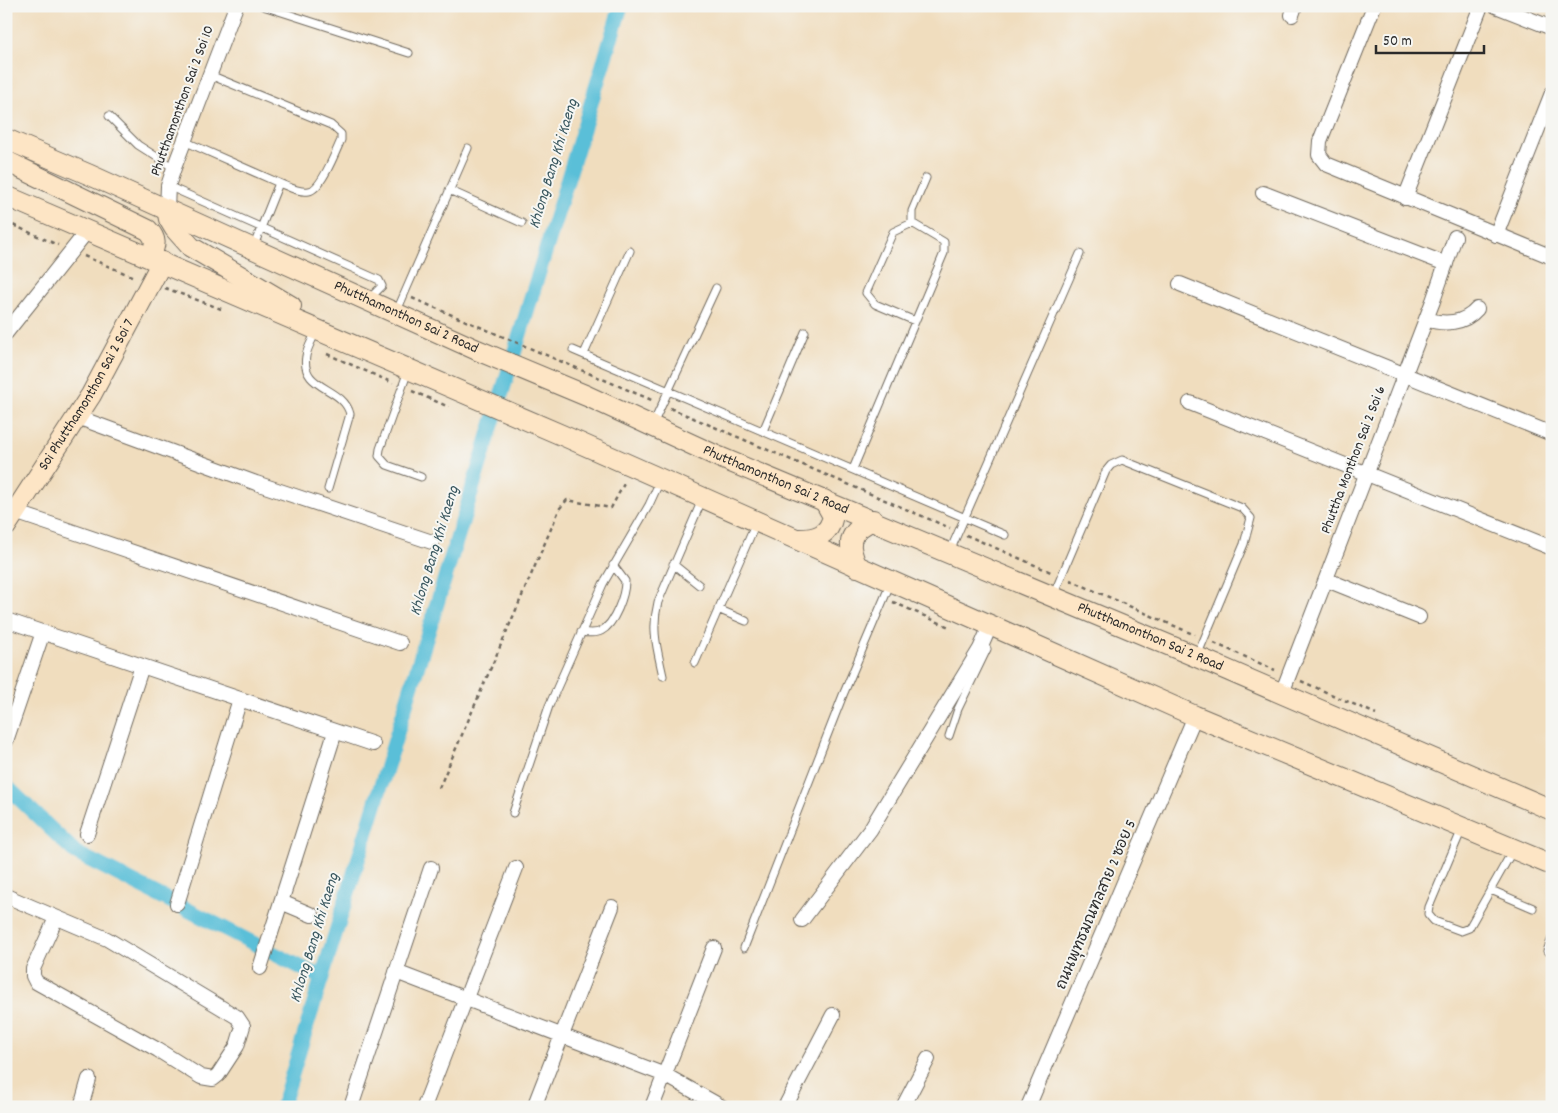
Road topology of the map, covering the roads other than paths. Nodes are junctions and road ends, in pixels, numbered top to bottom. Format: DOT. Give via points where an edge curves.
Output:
graph roads {
  1 [pos="236,6"];
  2 [pos="264,6"];
  3 [pos="1374,6"];
  4 [pos="1481,6"];
  5 [pos="1496,6"];
  6 [pos="1552,28"];
  7 [pos="409,53"];
  8 [pos="210,75"];
  9 [pos="1552,92"];
  10 [pos="109,116"];
  11 [pos="6,139"];
  12 [pos="183,141"];
  13 [pos="468,148"];
  14 [pos="6,161"];
  15 [pos="174,168"];
  16 [pos="926,178"];
  17 [pos="278,183"];
  18 [pos="168,186"];
  19 [pos="449,190"];
  20 [pos="1263,193"];
  21 [pos="6,196"];
  22 [pos="1405,198"];
  23 [pos="167,209"];
  24 [pos="522,223"];
  25 [pos="912,223"];
  26 [pos="262,227"];
  27 [pos="88,230"];
  28 [pos="1496,235"];
  29 [pos="1455,237"];
  30 [pos="253,248"];
  31 [pos="630,251"];
  32 [pos="1080,254"];
  33 [pos="1552,257"];
  34 [pos="156,259"];
  35 [pos="1446,264"];
  36 [pos="1180,284"];
  37 [pos="716,288"];
  38 [pos="367,301"];
  39 [pos="1477,309"];
  40 [pos="395,313"];
  41 [pos="1426,319"];
  42 [pos="915,321"];
  43 [pos="316,329"];
  44 [pos="805,332"];
  45 [pos="6,333"];
  46 [pos="364,350"];
  47 [pos="573,350"];
  48 [pos="584,354"];
  49 [pos="408,369"];
  50 [pos="1404,374"];
  51 [pos="669,390"];
  52 [pos="1190,403"];
  53 [pos="77,417"];
  54 [pos="652,427"];
  55 [pos="763,431"];
  56 [pos="1552,434"];
  57 [pos="853,469"];
  58 [pos="1366,474"];
  59 [pos="420,477"];
  60 [pos="660,480"];
  61 [pos="328,489"];
  62 [pos="702,498"];
  63 [pos="824,500"];
  64 [pos="965,516"];
  65 [pos="11,519"];
  66 [pos="872,520"];
  67 [pos="757,521"];
  68 [pos="1005,535"];
  69 [pos="799,540"];
  70 [pos="432,542"];
  71 [pos="1552,548"];
  72 [pos="949,553"];
  73 [pos="673,564"];
  74 [pos="613,565"];
  75 [pos="857,568"];
  76 [pos="1327,580"];
  77 [pos="891,582"];
  78 [pos="699,585"];
  79 [pos="1053,597"];
  80 [pos="718,609"];
  81 [pos="1419,617"];
  82 [pos="6,620"];
  83 [pos="746,622"];
  84 [pos="993,627"];
  85 [pos="43,632"];
  86 [pos="581,632"];
  87 [pos="400,643"];
  88 [pos="1200,648"];
  89 [pos="695,663"];
  90 [pos="142,666"];
  91 [pos="664,676"];
  92 [pos="1286,685"];
  93 [pos="240,699"];
  94 [pos="1195,716"];
  95 [pos="335,732"];
  96 [pos="949,736"];
  97 [pos="6,741"];
  98 [pos="373,744"];
  99 [pos="1552,810"];
  100 [pos="513,813"];
  101 [pos="1463,828"];
  102 [pos="87,834"];
  103 [pos="1513,849"];
  104 [pos="1552,865"];
  105 [pos="431,868"];
  106 [pos="516,868"];
  107 [pos="1491,890"];
  108 [pos="6,896"];
  109 [pos="281,902"];
  110 [pos="177,904"];
  111 [pos="612,907"];
  112 [pos="1533,908"];
  113 [pos="312,914"];
  114 [pos="56,918"];
  115 [pos="802,920"];
  116 [pos="1552,938"];
  117 [pos="714,948"];
  118 [pos="744,948"];
  119 [pos="1547,951"];
  120 [pos="260,968"];
  121 [pos="396,972"];
  122 [pos="466,997"];
  123 [pos="834,1015"];
  124 [pos="562,1035"];
  125 [pos="928,1059"];
  126 [pos="665,1075"];
  127 [pos="89,1080"];
  128 [pos="81,1107"];
  129 [pos="351,1107"];
  130 [pos="424,1107"];
  131 [pos="534,1107"];
  132 [pos="652,1107"];
  133 [pos="722,1107"];
  134 [pos="785,1107"];
  135 [pos="903,1107"];
  136 [pos="1028,1107"];
  1 -- 8 [label="street, Phutthamonthon Sai 2 Soi 10"];
  2 -- 7 [label="lane"];
  3 -- 22 [label="street" via="1320,141 1319,154 1326,164"];
  4 -- 22 [label="street"];
  5 -- 6 [label="street"];
  8 -- 12 [label="street, Phutthamonthon Sai 2 Soi 10"];
  8 -- 17 [label="lane" via="331,125 341,134 318,186 303,191"];
  9 -- 28 [label="street"];
  10 -- 15 [label="lane" via="138,145"];
  11 -- 23 [label="main road, Phutthamonthon Sai 2 Road"];
  12 -- 15 [label="street, Phutthamonthon Sai 2 Soi 10"];
  12 -- 17 [label="lane"];
  13 -- 19 [label="lane"];
  14 -- 34 [label="main road" via="148,230 156,243"];
  15 -- 18 [label="street, Phutthamonthon Sai 2 Soi 10"];
  16 -- 25 [label="lane" via="912,211"];
  17 -- 26 [label="lane"];
  18 -- 23 [label="street, Phutthamonthon Sai 2 Soi 10"];
  18 -- 26 [label="lane"];
  19 -- 24 [label="lane"];
  19 -- 40 [label="lane"];
  20 -- 35 [label="street"];
  21 -- 27 [label="main road"];
  22 -- 28 [label="street"];
  23 -- 30 [label="main road, Phutthamonthon Sai 2 Road"];
  23 -- 46 [label="main road" via="175,229 192,247"];
  25 -- 42 [label="lane" via="944,242 944,253"];
  25 -- 42 [label="lane" via="893,232 866,293 875,304"];
  26 -- 30 [label="lane"];
  26 -- 38 [label="lane" via="379,280 382,286"];
  27 -- 34 [label="main road"];
  27 -- 45 [label="street"];
  28 -- 33 [label="street"];
  29 -- 35 [label="street, Phuttha Monthon Sai 2 Soi 6"];
  30 -- 38 [label="main road, Phutthamonthon Sai 2 Road"];
  31 -- 48 [label="lane"];
  32 -- 64 [label="lane"];
  34 -- 43 [label="main road"];
  34 -- 53 [label="main road, Soi Phutthamonthon Sai 2 Soi 7" via="92,395"];
  35 -- 41 [label="street, Phuttha Monthon Sai 2 Soi 6"];
  36 -- 50 [label="street"];
  37 -- 51 [label="lane"];
  38 -- 40 [label="main road, Phutthamonthon Sai 2 Road"];
  39 -- 41 [label="street" via="1469,318 1440,324"];
  40 -- 54 [label="main road, Phutthamonthon Sai 2 Road"];
  41 -- 50 [label="street, Phuttha Monthon Sai 2 Soi 6"];
  42 -- 57 [label="lane"];
  43 -- 46 [label="main road"];
  43 -- 61 [label="lane" via="306,356 306,372 314,383 341,398 349,407 350,414"];
  44 -- 55 [label="lane"];
  46 -- 49 [label="main road"];
  47 -- 48 [label="lane"];
  48 -- 51 [label="lane"];
  49 -- 59 [label="lane" via="379,456 387,465"];
  49 -- 60 [label="main road"];
  50 -- 56 [label="street"];
  50 -- 58 [label="street, Phuttha Monthon Sai 2 Soi 6"];
  51 -- 54 [label="lane"];
  51 -- 55 [label="lane"];
  52 -- 58 [label="street"];
  53 -- 65 [label="main road, Soi Phutthamonthon Sai 2 Soi 7"];
  53 -- 70 [label="street" via="256,483"];
  54 -- 63 [label="main road, Phutthamonthon Sai 2 Road"];
  55 -- 57 [label="lane"];
  57 -- 64 [label="lane"];
  58 -- 71 [label="street"];
  58 -- 76 [label="street, Phuttha Monthon Sai 2 Soi 6"];
  60 -- 62 [label="main road"];
  60 -- 74 [label="lane" via="637,527"];
  62 -- 67 [label="main road"];
  62 -- 73 [label="lane"];
  63 -- 66 [label="main road, Phutthamonthon Sai 2 Road"];
  63 -- 69 [label="main road" via="833,516 832,523 822,536"];
  64 -- 68 [label="lane"];
  64 -- 72 [label="lane"];
  65 -- 87 [label="street"];
  66 -- 72 [label="main road, Phutthamonthon Sai 2 Road"];
  66 -- 75 [label="main road" via="862,525 850,541"];
  67 -- 69 [label="main road"];
  67 -- 80 [label="lane"];
  69 -- 75 [label="main road"];
  72 -- 79 [label="main road, Phutthamonthon Sai 2 Road"];
  73 -- 78 [label="lane"];
  73 -- 91 [label="lane" via="653,619"];
  74 -- 86 [label="lane"];
  74 -- 86 [label="lane" via="625,581 617,608 603,631"];
  75 -- 77 [label="main road"];
  76 -- 81 [label="street"];
  76 -- 92 [label="street, Phuttha Monthon Sai 2 Soi 6"];
  77 -- 84 [label="main road"];
  77 -- 118 [label="lane"];
  79 -- 88 [label="main road, Phutthamonthon Sai 2 Road"];
  79 -- 88 [label="lane" via="1106,471 1122,460 1242,508 1251,518 1244,544"];
  80 -- 83 [label="lane"];
  80 -- 89 [label="lane"];
  82 -- 85 [label="street"];
  84 -- 94 [label="main road"];
  84 -- 96 [label="lane"];
  84 -- 115 [label="street" via="870,830"];
  85 -- 90 [label="street"];
  85 -- 97 [label="street"];
  86 -- 100 [label="lane" via="546,714"];
  88 -- 92 [label="main road, Phutthamonthon Sai 2 Road"];
  90 -- 93 [label="street"];
  90 -- 102 [label="street"];
  92 -- 99 [label="main road, Phutthamonthon Sai 2 Road"];
  93 -- 95 [label="street"];
  93 -- 110 [label="street"];
  94 -- 101 [label="main road"];
  94 -- 136 [label="street, ถนนพุทธมณฑลสาย 2 ซอย 5"];
  95 -- 98 [label="street"];
  95 -- 109 [label="street"];
  101 -- 103 [label="main road"];
  101 -- 107 [label="lane" via="1429,907 1430,918 1461,931 1466,930"];
  103 -- 104 [label="main road"];
  103 -- 107 [label="lane"];
  105 -- 121 [label="street"];
  106 -- 122 [label="street"];
  107 -- 112 [label="lane"];
  108 -- 114 [label="street"];
  109 -- 113 [label="street"];
  109 -- 120 [label="street"];
  111 -- 124 [label="street"];
  114 -- 114 [label="street" via="34,969 36,982 201,1077 213,1079 218,1075 241,1036 244,1026 237,1017 132,952"];
  116 -- 119 [label="lane"];
  117 -- 126 [label="street"];
  121 -- 122 [label="street"];
  121 -- 129 [label="street"];
  122 -- 124 [label="street"];
  122 -- 130 [label="street"];
  123 -- 134 [label="street"];
  124 -- 126 [label="street"];
  124 -- 131 [label="street"];
  125 -- 135 [label="street"];
  126 -- 132 [label="street"];
  126 -- 133 [label="street"];
  127 -- 128 [label="street"];
}
